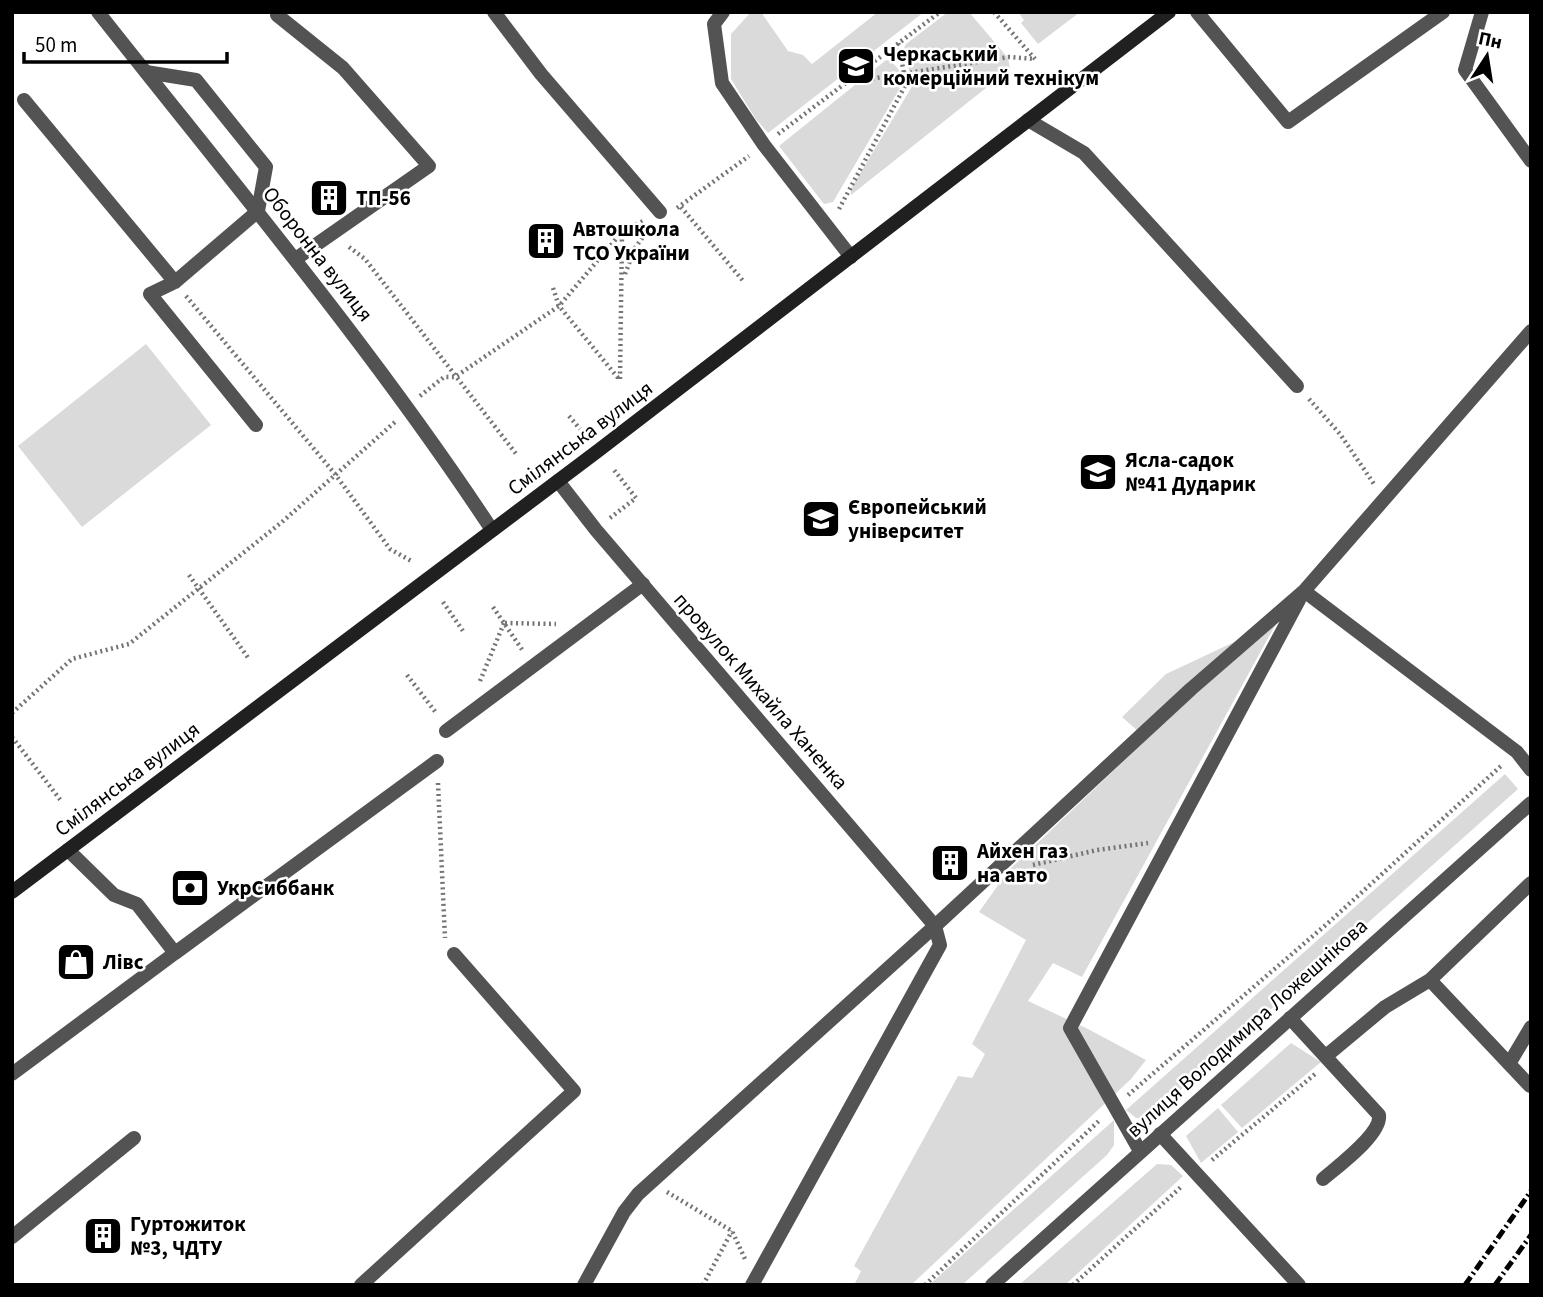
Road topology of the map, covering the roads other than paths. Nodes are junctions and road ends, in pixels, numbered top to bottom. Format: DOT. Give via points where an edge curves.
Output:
graph roads {
  1 [pos="98,12"];
  2 [pos="723,12"];
  3 [pos="1169,12"];
  4 [pos="1197,12"];
  5 [pos="1443,12"];
  6 [pos="1482,12"];
  7 [pos="494,13"];
  8 [pos="277,15"];
  9 [pos="146,72"];
  10 [pos="24,100"];
  11 [pos="1028,120"];
  12 [pos="1531,161"];
  13 [pos="258,211"];
  14 [pos="660,212"];
  15 [pos="851,257"];
  16 [pos="296,258"];
  17 [pos="175,282"];
  18 [pos="1531,331"];
  19 [pos="1297,386"];
  20 [pos="256,425"];
  21 [pos="558,481"];
  22 [pos="492,530"];
  23 [pos="643,584"];
  24 [pos="1304,591"];
  25 [pos="447,730"];
  26 [pos="437,761"];
  27 [pos="1531,770"];
  28 [pos="1531,803"];
  29 [pos="68,850"];
  30 [pos="1531,883"];
  31 [pos="12,892"];
  32 [pos="935,926"];
  33 [pos="175,953"];
  34 [pos="454,954"];
  35 [pos="1430,980"];
  36 [pos="1290,1017"];
  37 [pos="1531,1027"];
  38 [pos="1326,1056"];
  39 [pos="1509,1063"];
  40 [pos="12,1074"];
  41 [pos="1530,1086"];
  42 [pos="1160,1134"];
  43 [pos="134,1138"];
  44 [pos="1140,1152"];
  45 [pos="1323,1179"];
  46 [pos="12,1237"];
  47 [pos="753,1282"];
  48 [pos="361,1285"];
  49 [pos="584,1285"];
  50 [pos="992,1285"];
  51 [pos="1299,1285"];
  1 -- 9 [label="street, Оборонна вулиця"];
  2 -- 15 [label="street" via="714,24 722,83"];
  3 -- 11 [label="main road, Смілянська вулиця"];
  4 -- 5 [label="street" via="1288,122"];
  6 -- 12 [label="street" via="1465,70"];
  7 -- 14 [label="street"];
  8 -- 16 [label="street" via="344,68 429,166"];
  9 -- 13 [label="street, Оборонна вулиця"];
  9 -- 13 [label="street" via="196,80 231,123 266,167"];
  10 -- 17 [label="street"];
  11 -- 15 [label="main road, Смілянська вулиця"];
  11 -- 19 [label="street" via="1084,153"];
  13 -- 16 [label="street, Оборонна вулиця"];
  13 -- 17 [label="street"];
  15 -- 21 [label="main road, Смілянська вулиця"];
  16 -- 22 [label="street, Оборонна вулиця"];
  17 -- 20 [label="street" via="150,294"];
  18 -- 24 [label="street"];
  21 -- 22 [label="main road, Смілянська вулиця"];
  21 -- 23 [label="street, провулок Михайла Ханенка"];
  22 -- 29 [label="main road, Смілянська вулиця"];
  23 -- 25 [label="street"];
  23 -- 32 [label="street, провулок Михайла Ханенка"];
  24 -- 27 [label="street" via="1517,752"];
  24 -- 32 [label="street"];
  24 -- 44 [label="street" via="1070,1028"];
  26 -- 33 [label="street"];
  28 -- 36 [label="street, вулиця Володимира Ложешнікова"];
  29 -- 31 [label="main road, Смілянська вулиця"];
  29 -- 33 [label="street" via="114,895 137,904"];
  30 -- 35 [label="street"];
  32 -- 47 [label="street" via="940,945"];
  32 -- 49 [label="street" via="654,1177 624,1212"];
  33 -- 40 [label="street"];
  34 -- 48 [label="street" via="574,1091"];
  35 -- 38 [label="street" via="1385,1007"];
  35 -- 39 [label="street"];
  36 -- 38 [label="street"];
  36 -- 42 [label="street, вулиця Володимира Ложешнікова"];
  37 -- 39 [label="street"];
  38 -- 45 [label="street" via="1375,1109 1380,1121"];
  39 -- 41 [label="street"];
  42 -- 44 [label="street, вулиця Володимира Ложешнікова"];
  42 -- 51 [label="street"];
  43 -- 46 [label="street"];
  44 -- 50 [label="street, вулиця Володимира Ложешнікова"];
}
